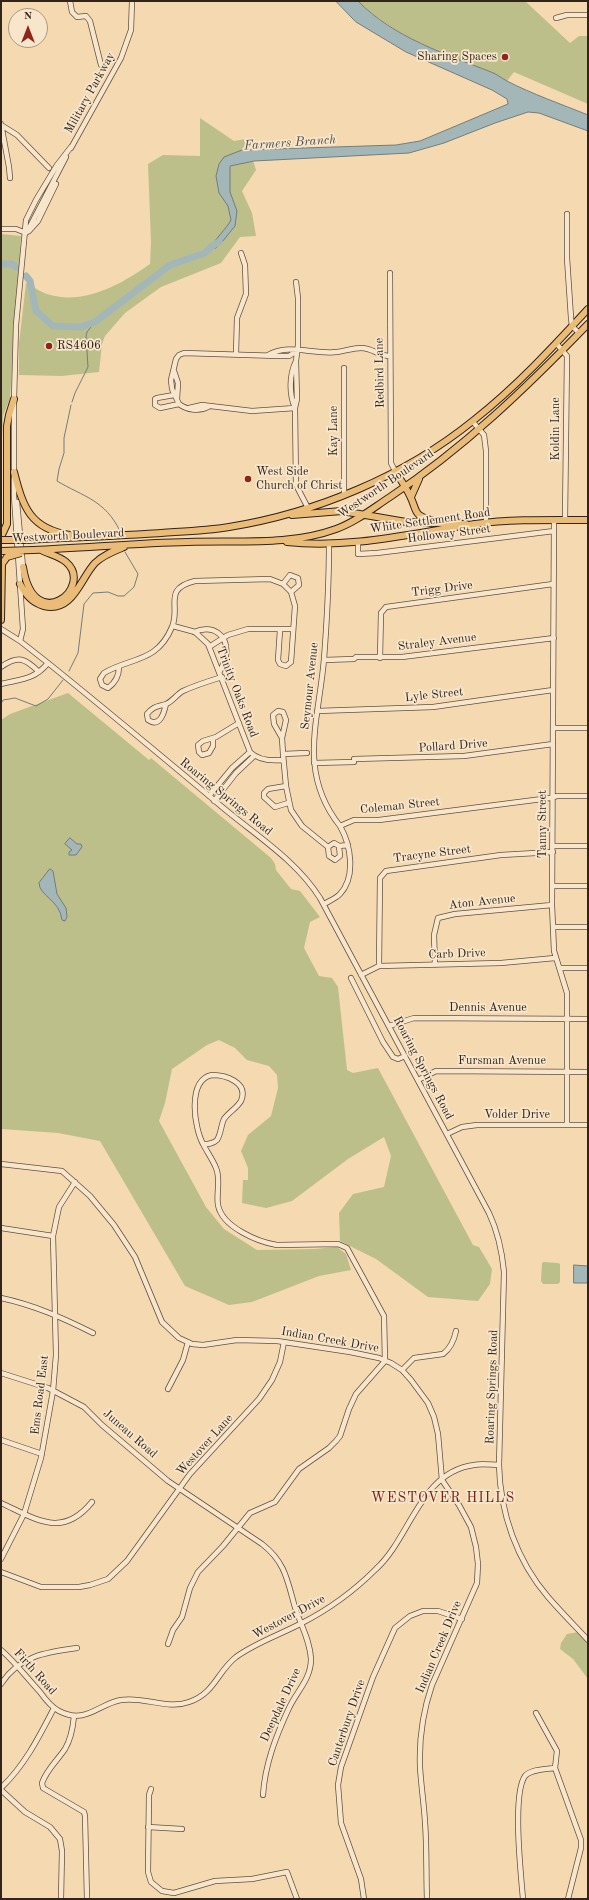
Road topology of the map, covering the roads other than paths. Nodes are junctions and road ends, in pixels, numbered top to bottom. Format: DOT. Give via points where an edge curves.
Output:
graph roads {
  1 [pos="70,1"];
  2 [pos="132,1"];
  3 [pos="588,15"];
  4 [pos="556,18"];
  5 [pos="101,65"];
  6 [pos="1,125"];
  7 [pos="71,147"];
  8 [pos="49,168"];
  9 [pos="10,178"];
  10 [pos="567,214"];
  11 [pos="1,229"];
  12 [pos="26,233"];
  13 [pos="241,253"];
  14 [pos="390,273"];
  15 [pos="296,282"];
  16 [pos="588,309"];
  17 [pos="588,324"];
  18 [pos="572,326"];
  19 [pos="579,333"];
  20 [pos="556,344"];
  21 [pos="296,350"];
  22 [pos="562,350"];
  23 [pos="236,354"];
  24 [pos="390,356"];
  25 [pos="344,368"];
  26 [pos="14,399"];
  27 [pos="295,408"];
  28 [pos="473,422"];
  29 [pos="479,430"];
  30 [pos="395,471"];
  31 [pos="14,472"];
  32 [pos="421,475"];
  33 [pos="406,487"];
  34 [pos="344,494"];
  35 [pos="411,497"];
  36 [pos="308,508"];
  37 [pos="364,514"];
  38 [pos="281,516"];
  39 [pos="554,520"];
  40 [pos="565,520"];
  41 [pos="588,520"];
  42 [pos="444,523"];
  43 [pos="486,523"];
  44 [pos="475,524"];
  45 [pos="209,530"];
  46 [pos="554,531"];
  47 [pos="153,534"];
  48 [pos="1,537"];
  49 [pos="81,537"];
  50 [pos="1,540"];
  51 [pos="275,540"];
  52 [pos="210,541"];
  53 [pos="358,542"];
  54 [pos="154,543"];
  55 [pos="329,543"];
  56 [pos="131,544"];
  57 [pos="36,550"];
  58 [pos="2,551"];
  59 [pos="23,567"];
  60 [pos="20,584"];
  61 [pos="283,584"];
  62 [pos="553,584"];
  63 [pos="291,592"];
  64 [pos="1,620"];
  65 [pos="173,626"];
  66 [pos="293,629"];
  67 [pos="1,630"];
  68 [pos="280,630"];
  69 [pos="194,632"];
  70 [pos="223,638"];
  71 [pos="554,638"];
  72 [pos="20,641"];
  73 [pos="210,647"];
  74 [pos="380,658"];
  75 [pos="324,660"];
  76 [pos="48,663"];
  77 [pos="1,667"];
  78 [pos="119,667"];
  79 [pos="220,671"];
  80 [pos="39,672"];
  81 [pos="222,677"];
  82 [pos="1,684"];
  83 [pos="553,690"];
  84 [pos="166,704"];
  85 [pos="318,711"];
  86 [pos="239,723"];
  87 [pos="553,728"];
  88 [pos="588,728"];
  89 [pos="213,738"];
  90 [pos="282,738"];
  91 [pos="553,744"];
  92 [pos="307,753"];
  93 [pos="252,754"];
  94 [pos="283,754"];
  95 [pos="283,760"];
  96 [pos="314,762"];
  97 [pos="286,786"];
  98 [pos="209,796"];
  99 [pos="588,796"];
  100 [pos="553,797"];
  101 [pos="214,801"];
  102 [pos="288,803"];
  103 [pos="340,826"];
  104 [pos="348,845"];
  105 [pos="339,846"];
  106 [pos="553,846"];
  107 [pos="588,846"];
  108 [pos="328,847"];
  109 [pos="553,852"];
  110 [pos="552,886"];
  111 [pos="588,886"];
  112 [pos="324,904"];
  113 [pos="552,905"];
  114 [pos="553,927"];
  115 [pos="588,928"];
  116 [pos="555,958"];
  117 [pos="435,965"];
  118 [pos="379,966"];
  119 [pos="560,968"];
  120 [pos="588,968"];
  121 [pos="361,975"];
  122 [pos="350,978"];
  123 [pos="567,1019"];
  124 [pos="588,1019"];
  125 [pos="389,1026"];
  126 [pos="405,1056"];
  127 [pos="567,1072"];
  128 [pos="588,1072"];
  129 [pos="418,1080"];
  130 [pos="567,1125"];
  131 [pos="588,1125"];
  132 [pos="447,1134"];
  133 [pos="202,1144"];
  134 [pos="1,1164"];
  135 [pos="75,1182"];
  136 [pos="1,1228"];
  137 [pos="53,1236"];
  138 [pos="1,1298"];
  139 [pos="55,1314"];
  140 [pos="456,1331"];
  141 [pos="93,1334"];
  142 [pos="188,1342"];
  143 [pos="284,1342"];
  144 [pos="385,1361"];
  145 [pos="402,1370"];
  146 [pos="1,1373"];
  147 [pos="168,1389"];
  148 [pos="53,1391"];
  149 [pos="1,1440"];
  150 [pos="42,1454"];
  151 [pos="499,1465"];
  152 [pos="442,1480"];
  153 [pos="180,1488"];
  154 [pos="92,1502"];
  155 [pos="1,1503"];
  156 [pos="24,1514"];
  157 [pos="238,1527"];
  158 [pos="1,1559"];
  159 [pos="1,1572"];
  160 [pos="462,1619"];
  161 [pos="302,1623"];
  162 [pos="588,1640"];
  163 [pos="168,1644"];
  164 [pos="77,1648"];
  165 [pos="1,1650"];
  166 [pos="17,1667"];
  167 [pos="1,1684"];
  168 [pos="54,1708"];
  169 [pos="536,1713"];
  170 [pos="74,1716"];
  171 [pos="555,1768"];
  172 [pos="1,1789"];
  173 [pos="151,1789"];
  174 [pos="263,1795"];
  175 [pos="148,1828"];
  176 [pos="182,1829"];
  177 [pos="61,1899"];
  178 [pos="87,1899"];
  179 [pos="297,1899"];
  180 [pos="364,1899"];
  181 [pos="427,1899"];
  182 [pos="523,1899"];
  183 [pos="568,1899"];
  1 -- 5 [label="street" via="72,12 77,17 86,16 90,21"];
  2 -- 7 [label="street, Military Parkway" via="131,30 121,58"];
  3 -- 4 [label="street"];
  6 -- 8 [label="street" via="17,135"];
  6 -- 9 [label="street"];
  7 -- 12 [label="street, Military Parkway"];
  7 -- 12 [label="street, Military Parkway" via="56,184"];
  10 -- 18 [label="street"];
  11 -- 12 [label="street" via="16,229"];
  12 -- 26 [label="street" via="16,325"];
  13 -- 23 [label="street" via="245,265 246,294 236,318"];
  14 -- 24 [label="street, Redbird Lane"];
  15 -- 21 [label="street"];
  16 -- 18 [label="main road, Westworth Boulevard"];
  17 -- 19 [label="main road, Westworth Boulevard"];
  18 -- 19 [label="street"];
  18 -- 20 [label="main road, Westworth Boulevard"];
  19 -- 22 [label="main road, Westworth Boulevard"];
  20 -- 22 [label="street"];
  20 -- 28 [label="main road, Westworth Boulevard"];
  21 -- 23 [label="street" via="289,356"];
  21 -- 24 [label="street" via="336,352 360,348"];
  21 -- 27 [label="street"];
  22 -- 29 [label="main road, Westworth Boulevard"];
  22 -- 40 [label="street, Koldin Lane" via="567,356"];
  23 -- 27 [label="street" via="179,355 171,385 177,400 189,408 199,410 220,406 252,411"];
  24 -- 30 [label="street, Redbird Lane" via="391,464"];
  25 -- 34 [label="street, Kay Lane"];
  26 -- 31 [label="street"];
  26 -- 48 [label="main road" via="7,426 7,524"];
  27 -- 36 [label="street" via="296,485"];
  28 -- 29 [label="street"];
  28 -- 30 [label="main road, Westworth Boulevard" via="418,459"];
  29 -- 32 [label="main road, Westworth Boulevard"];
  29 -- 43 [label="street" via="484,435 486,451"];
  30 -- 33 [label="main road"];
  30 -- 34 [label="main road, Westworth Boulevard"];
  31 -- 49 [label="main road" via="20,494 32,518 51,530"];
  31 -- 59 [label="street"];
  31 -- 60 [label="street"];
  32 -- 33 [label="main road, Westworth Boulevard"];
  32 -- 35 [label="main road"];
  33 -- 35 [label="main road"];
  33 -- 37 [label="main road, Westworth Boulevard"];
  34 -- 36 [label="main road, Westworth Boulevard"];
  35 -- 42 [label="main road" via="412,506 417,513"];
  36 -- 38 [label="main road, Westworth Boulevard"];
  37 -- 38 [label="main road" via="337,511"];
  37 -- 42 [label="main road" via="406,522"];
  37 -- 51 [label="main road, Westworth Boulevard" via="346,525 322,534"];
  38 -- 45 [label="main road, Westworth Boulevard"];
  39 -- 40 [label="main road, White Settlement Road"];
  39 -- 43 [label="main road, White Settlement Road"];
  39 -- 46 [label="street, Tanny Street"];
  40 -- 41 [label="main road, White Settlement Road"];
  42 -- 44 [label="main road"];
  43 -- 44 [label="main road, White Settlement Road"];
  44 -- 53 [label="main road, White Settlement Road"];
  45 -- 47 [label="main road, Westworth Boulevard"];
  45 -- 52 [label="main road"];
  46 -- 53 [label="street, Holloway Street" via="376,554 358,554"];
  46 -- 62 [label="street, Tanny Street"];
  47 -- 49 [label="main road, Westworth Boulevard"];
  47 -- 54 [label="main road"];
  49 -- 50 [label="main road, Westworth Boulevard, bridge"];
  51 -- 52 [label="main road, Westworth Boulevard"];
  51 -- 55 [label="main road, White Settlement Road"];
  52 -- 54 [label="main road, Westworth Boulevard"];
  53 -- 55 [label="main road, White Settlement Road"];
  54 -- 56 [label="main road, Westworth Boulevard"];
  55 -- 75 [label="street, Seymour Avenue"];
  56 -- 57 [label="main road, Westworth Boulevard"];
  56 -- 60 [label="main road" via="111,552 96,562 71,598 59,606 35,604"];
  57 -- 58 [label="main road, Westworth Boulevard, bridge"];
  57 -- 59 [label="main road" via="57,557 70,567 73,584 68,595 58,601 47,603 38,599 30,592 25,582"];
  57 -- 64 [label="main road, bridge" via="7,557 2,564"];
  60 -- 72 [label="street" via="23,629"];
  61 -- 63 [label="street"];
  61 -- 63 [label="street" via="290,575 298,578 299,585"];
  61 -- 65 [label="street" via="270,579 217,579 187,583 175,595"];
  62 -- 71 [label="street, Tanny Street"];
  62 -- 74 [label="street, Trigg Drive" via="386,607 381,613"];
  63 -- 66 [label="street" via="295,606"];
  65 -- 69 [label="street, Trinity Oaks Road"];
  65 -- 78 [label="street" via="154,652"];
  66 -- 68 [label="street"];
  66 -- 68 [label="street" via="291,662 286,666 278,660"];
  67 -- 72 [label="street, Roaring Springs Road"];
  68 -- 70 [label="street" via="248,629"];
  69 -- 70 [label="street" via="204,628 215,630"];
  69 -- 73 [label="street, Trinity Oaks Road"];
  70 -- 73 [label="street"];
  70 -- 79 [label="street" via="226,657"];
  71 -- 74 [label="street, Straley Avenue"];
  71 -- 83 [label="street, Tanny Street"];
  72 -- 76 [label="street, Roaring Springs Road"];
  73 -- 79 [label="street, Trinity Oaks Road"];
  74 -- 75 [label="street, Straley Avenue"];
  75 -- 85 [label="street, Seymour Avenue"];
  76 -- 80 [label="street"];
  76 -- 98 [label="street, Roaring Springs Road"];
  77 -- 80 [label="street" via="10,660 19,659 31,664"];
  78 -- 78 [label="street" via="104,673 100,679 102,685 108,688 113,685"];
  79 -- 81 [label="street, Trinity Oaks Road"];
  80 -- 82 [label="street" via="23,681"];
  81 -- 84 [label="street" via="196,685"];
  81 -- 86 [label="street, Trinity Oaks Road"];
  83 -- 85 [label="street, Lyle Street" via="433,707"];
  83 -- 87 [label="street, Tanny Street"];
  84 -- 84 [label="street" via="152,708 147,714 148,720 157,722 162,718"];
  85 -- 96 [label="street, Seymour Avenue"];
  86 -- 89 [label="street"];
  86 -- 93 [label="street, Trinity Oaks Road"];
  87 -- 88 [label="street"];
  87 -- 91 [label="street, Tanny Street"];
  90 -- 90 [label="street" via="286,717 284,712 278,711 273,715 273,720"];
  90 -- 94 [label="street"];
  91 -- 96 [label="street, Pollard Drive" via="464,756"];
  91 -- 100 [label="street, Tanny Street"];
  92 -- 94 [label="street"];
  93 -- 95 [label="street, Trinity Oaks Road" via="268,760"];
  93 -- 98 [label="street" via="232,768"];
  93 -- 101 [label="street"];
  94 -- 95 [label="street"];
  95 -- 97 [label="street"];
  96 -- 103 [label="street, Seymour Avenue" via="320,792 330,813"];
  97 -- 102 [label="street"];
  97 -- 102 [label="street" via="268,789 264,793 264,798 275,807"];
  98 -- 101 [label="street, Roaring Springs Road"];
  99 -- 100 [label="street, Coleman Street"];
  100 -- 103 [label="street, Coleman Street" via="379,820 354,820"];
  100 -- 106 [label="street, Tanny Street"];
  101 -- 112 [label="street, Roaring Springs Road" via="292,863 312,885"];
  102 -- 108 [label="street" via="296,820"];
  103 -- 104 [label="street"];
  104 -- 105 [label="street"];
  104 -- 112 [label="street" via="349,873 346,884 340,894"];
  105 -- 108 [label="street" via="334,843"];
  105 -- 108 [label="street" via="340,856 336,860 329,856"];
  106 -- 107 [label="street"];
  106 -- 109 [label="street, Tanny Street"];
  109 -- 110 [label="street, Tanny Street"];
  109 -- 118 [label="street, Tracyne Street" via="501,855 386,870 380,878"];
  110 -- 111 [label="street"];
  110 -- 113 [label="street, Tanny Street"];
  112 -- 121 [label="street, Roaring Springs Road"];
  113 -- 114 [label="street, Tanny Street"];
  113 -- 117 [label="street, Aton Avenue" via="455,914 438,918 434,935"];
  114 -- 115 [label="street"];
  114 -- 116 [label="street, Tanny Street"];
  116 -- 117 [label="street, Carb Drive"];
  116 -- 119 [label="street, Tanny Street"];
  117 -- 118 [label="street, Carb Drive"];
  118 -- 121 [label="street, Carb Drive"];
  119 -- 120 [label="street"];
  119 -- 123 [label="street, Tanny Street" via="567,993"];
  121 -- 125 [label="street, Roaring Springs Road"];
  122 -- 126 [label="street" via="393,1058"];
  123 -- 124 [label="street, Dennis Avenue"];
  123 -- 125 [label="street, Dennis Avenue" via="414,1018"];
  123 -- 127 [label="street, Tanny Street"];
  125 -- 126 [label="street, Roaring Springs Road"];
  126 -- 129 [label="street, Roaring Springs Road"];
  127 -- 128 [label="street, Fursman Avenue"];
  127 -- 129 [label="street, Fursman Avenue" via="436,1071"];
  127 -- 130 [label="street, Tanny Street"];
  129 -- 132 [label="street, Roaring Springs Road"];
  130 -- 131 [label="street, Volder Drive"];
  130 -- 132 [label="street, Volder Drive" via="474,1126 462,1127"];
  132 -- 151 [label="street, Roaring Springs Road" via="489,1212 501,1246 504,1272"];
  133 -- 133 [label="street" via="195,1121 198,1086 202,1079 208,1076 225,1076 233,1079 242,1092 240,1101 225,1118 217,1139 212,1143"];
  133 -- 144 [label="street" via="217,1168 218,1207 224,1218 234,1227 267,1244 338,1244 347,1248 384,1316"];
  134 -- 135 [label="street, Indian Creek Drive" via="56,1169"];
  135 -- 137 [label="street, Ems Road East" via="59,1207"];
  135 -- 142 [label="street, Indian Creek Drive" via="102,1209 135,1257 162,1322 173,1333"];
  136 -- 137 [label="street"];
  137 -- 139 [label="street, Ems Road East"];
  138 -- 139 [label="street"];
  139 -- 141 [label="street"];
  139 -- 148 [label="street, Ems Road East" via="56,1355"];
  140 -- 145 [label="street" via="454,1341 447,1351 438,1355 414,1358"];
  142 -- 143 [label="street, Indian Creek Drive" via="203,1345 237,1340"];
  142 -- 147 [label="street" via="183,1360"];
  143 -- 144 [label="street, Indian Creek Drive" via="350,1352"];
  143 -- 153 [label="street, Westover Lane" via="280,1362 259,1399"];
  144 -- 145 [label="street, Indian Creek Drive"];
  144 -- 157 [label="street" via="356,1394 336,1441 298,1469 276,1502 250,1513"];
  145 -- 152 [label="street, Indian Creek Drive" via="428,1404 434,1417"];
  146 -- 148 [label="street, Juneau Road"];
  148 -- 150 [label="street, Ems Road East"];
  148 -- 153 [label="street, Juneau Road" via="84,1407 102,1425"];
  149 -- 150 [label="street"];
  150 -- 156 [label="street, Ems Road East"];
  151 -- 152 [label="street, Westover Drive" via="473,1465 451,1473"];
  151 -- 162 [label="street, Roaring Springs Road" via="506,1517 525,1563 548,1597"];
  152 -- 160 [label="street, Indian Creek Drive" via="471,1527 476,1547 477,1583"];
  152 -- 161 [label="street, Westover Drive" via="426,1495 378,1568 334,1604"];
  153 -- 157 [label="street, Juneau Road"];
  153 -- 159 [label="street, Westover Lane" via="130,1557 108,1579 90,1586 41,1587"];
  154 -- 156 [label="street" via="79,1517 65,1522 44,1522"];
  155 -- 156 [label="street"];
  156 -- 158 [label="street, Ems Road East"];
  157 -- 161 [label="street, Deepdale Drive" via="272,1552 280,1562"];
  157 -- 163 [label="street" via="192,1581 182,1617"];
  160 -- 180 [label="street, Canterbury Drive" via="438,1611 423,1611 410,1616 395,1628 341,1767 338,1785 340,1823 361,1879"];
  160 -- 181 [label="street, Indian Creek Drive" via="426,1701 422,1732 420,1767 425,1822"];
  161 -- 170 [label="street, Westover Drive" via="236,1658 208,1692 190,1702 179,1704 120,1700 85,1716"];
  161 -- 174 [label="street, Deepdale Drive" via="309,1647 308,1674 289,1708 270,1753"];
  164 -- 166 [label="street" via="47,1652 30,1658"];
  165 -- 166 [label="street, Firth Road"];
  166 -- 167 [label="street"];
  166 -- 168 [label="street, Firth Road"];
  168 -- 170 [label="street"];
  168 -- 172 [label="street" via="20,1768"];
  169 -- 171 [label="street" via="557,1751"];
  170 -- 178 [label="street" via="69,1741 42,1783 44,1788 84,1812"];
  171 -- 182 [label="street" via="532,1771 525,1777 521,1786 518,1808"];
  171 -- 183 [label="street" via="581,1848"];
  172 -- 177 [label="street" via="25,1812 50,1827 60,1839"];
  173 -- 175 [label="street"];
  175 -- 176 [label="street"];
  175 -- 179 [label="street" via="149,1877 153,1885 162,1891 174,1893 216,1881 252,1879 286,1872"];
}
